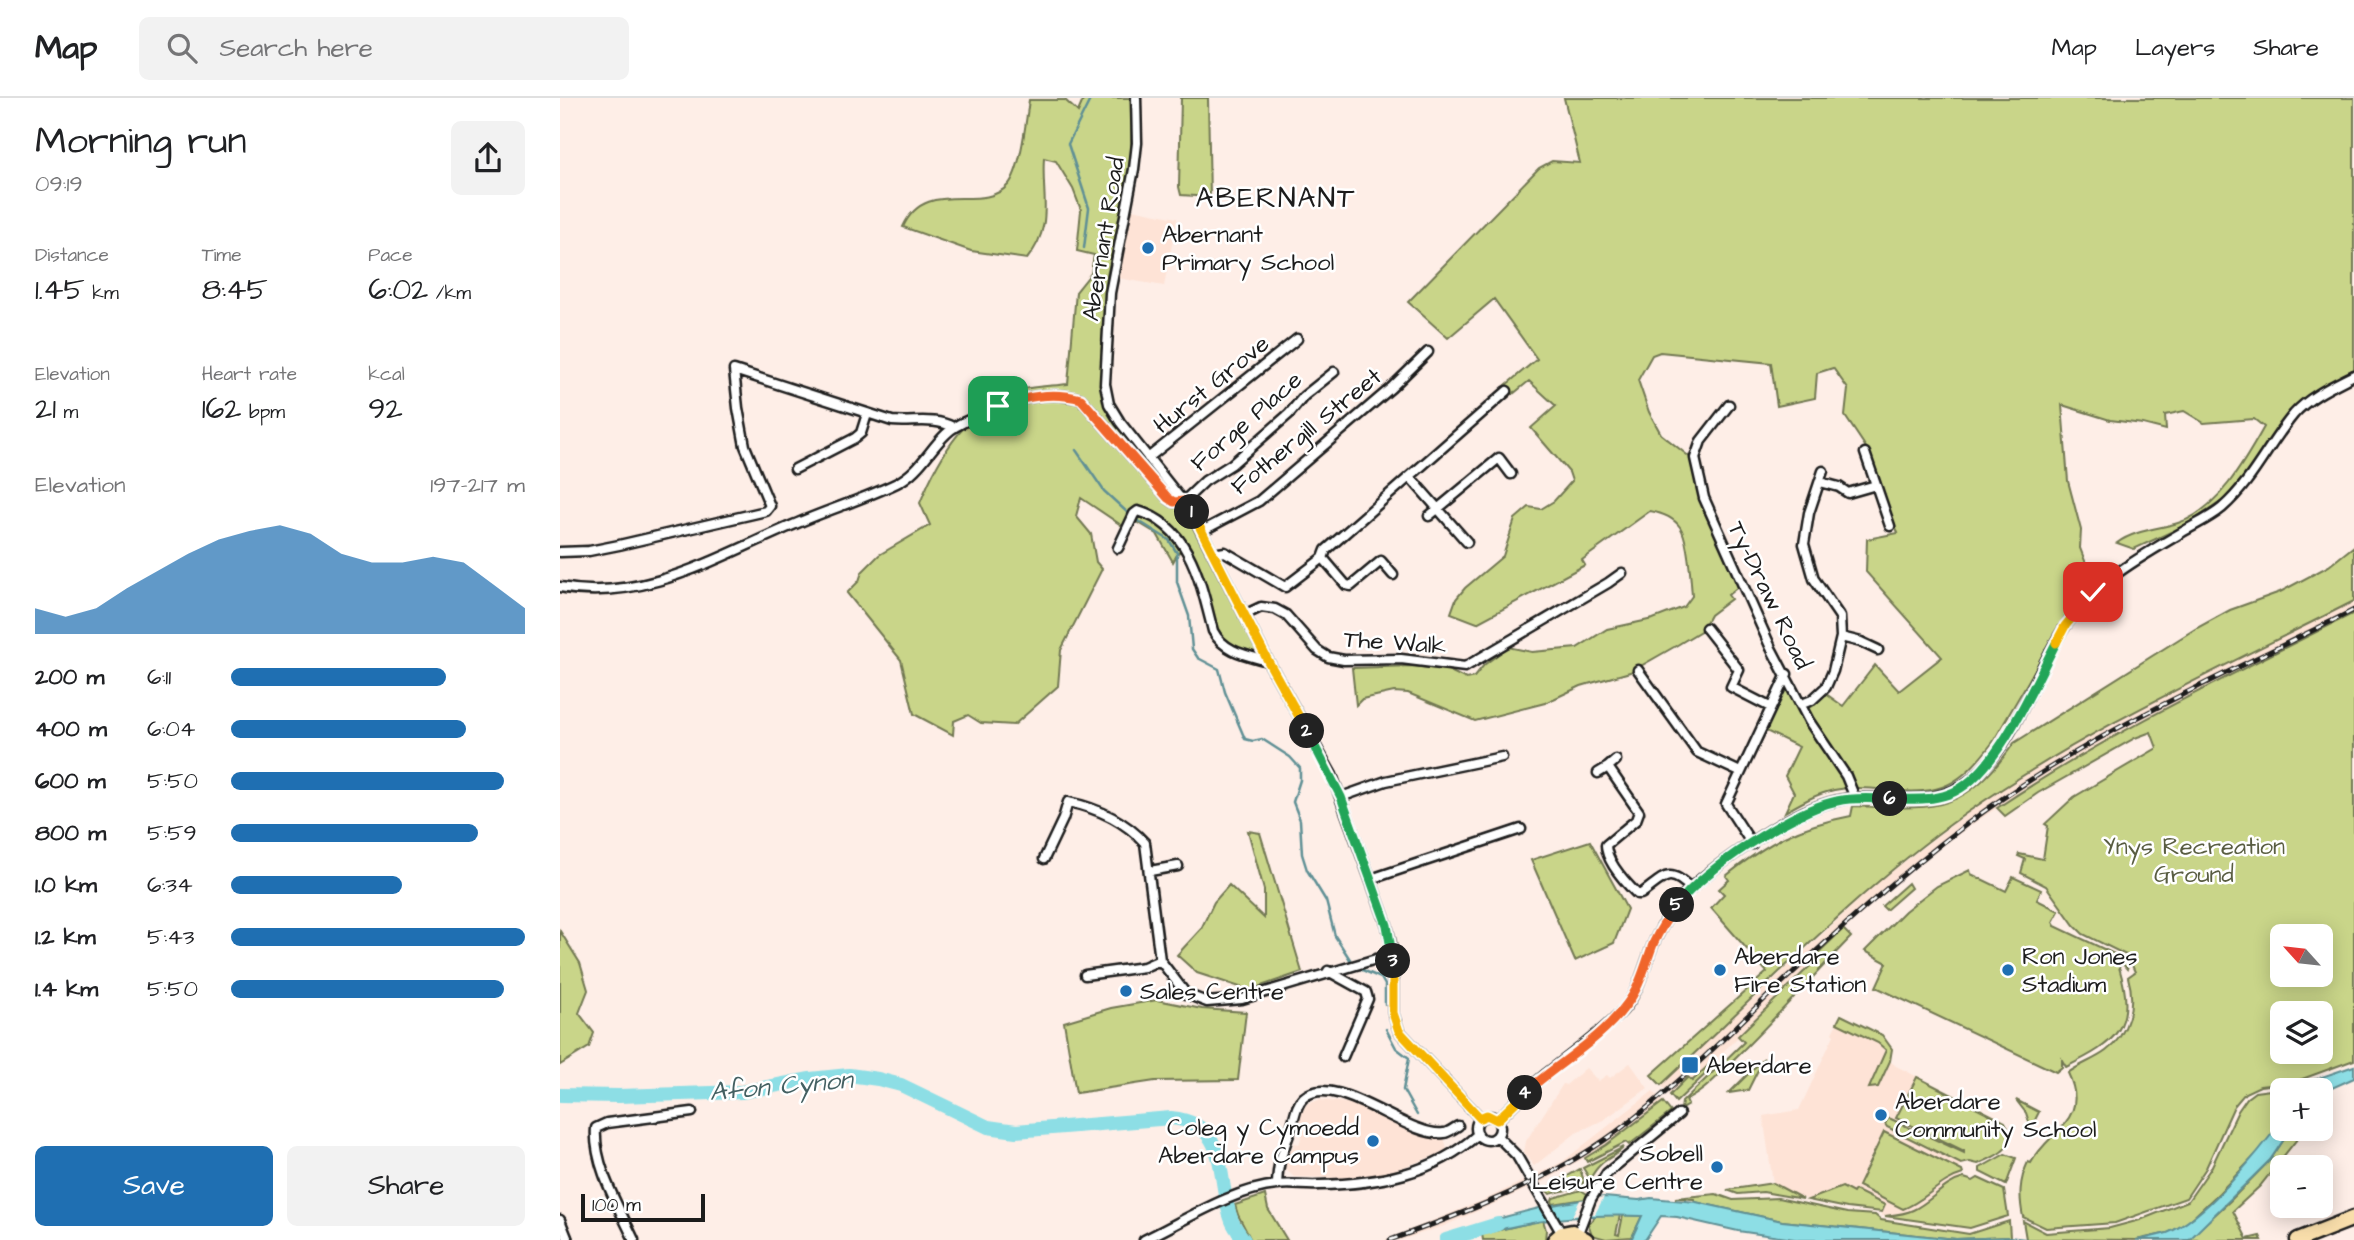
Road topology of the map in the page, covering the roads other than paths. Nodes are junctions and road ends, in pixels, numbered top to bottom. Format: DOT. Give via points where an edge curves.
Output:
graph roads {
  1 [pos="1136,98"];
  2 [pos="1297,339"];
  3 [pos="1428,352"];
  4 [pos="1334,372"];
  5 [pos="2354,375"];
  6 [pos="1507,391"];
  7 [pos="1729,405"];
  8 [pos="867,414"];
  9 [pos="953,427"];
  10 [pos="1865,453"];
  11 [pos="1149,458"];
  12 [pos="795,469"];
  13 [pos="1824,471"];
  14 [pos="1511,474"];
  15 [pos="1410,477"];
  16 [pos="1820,482"];
  17 [pos="1875,485"];
  18 [pos="1184,501"];
  19 [pos="1438,509"];
  20 [pos="1429,516"];
  21 [pos="1890,526"];
  22 [pos="1202,531"];
  23 [pos="1467,542"];
  24 [pos="1118,548"];
  25 [pos="560,552"];
  26 [pos="1213,554"];
  27 [pos="1323,558"];
  28 [pos="1622,573"];
  29 [pos="1393,575"];
  30 [pos="560,587"];
  31 [pos="1244,615"];
  32 [pos="1706,628"];
  33 [pos="1841,637"];
  34 [pos="1878,650"];
  35 [pos="1268,661"];
  36 [pos="1638,670"];
  37 [pos="1787,674"];
  38 [pos="1802,704"];
  39 [pos="1770,707"];
  40 [pos="1502,757"];
  41 [pos="1616,760"];
  42 [pos="1608,767"];
  43 [pos="1598,772"];
  44 [pos="1740,772"];
  45 [pos="1341,797"];
  46 [pos="1855,798"];
  47 [pos="1521,829"];
  48 [pos="1752,844"];
  49 [pos="1044,859"];
  50 [pos="1178,866"];
  51 [pos="1150,871"];
  52 [pos="1371,879"];
  53 [pos="1691,889"];
  54 [pos="1393,954"];
  55 [pos="1160,960"];
  56 [pos="1328,971"];
  57 [pos="1085,975"];
  58 [pos="1343,1057"];
  59 [pos="691,1112"];
  60 [pos="1679,1114"];
  61 [pos="1480,1118"];
  62 [pos="1497,1120"];
  63 [pos="1458,1126"];
  64 [pos="1478,1134"];
  65 [pos="1497,1136"];
  66 [pos="1277,1184"];
  67 [pos="2354,1218"];
  68 [pos="560,1220"];
  69 [pos="1559,1237"];
  70 [pos="1582,1237"];
  71 [pos="568,1240"];
  72 [pos="634,1240"];
  73 [pos="1144,1240"];
  74 [pos="2298,1240"];
  1 -- 11 [label="street, Abernant Road" via="1137,144 1112,274 1105,384 1109,404"];
  2 -- 11 [label="street, Hurst Grove"];
  3 -- 22 [label="street, Fothergill Street" via="1259,501"];
  4 -- 18 [label="street, Forge Place"];
  5 -- 46 [label="street" via="2316,395 2295,413 2245,486 2219,511 2126,565 2093,592 2065,626 1998,750 1975,777 1950,794 1924,800"];
  6 -- 15 [label="street"];
  7 -- 37 [label="street, Ty-Draw Road" via="1701,441 1695,458 1704,498"];
  8 -- 9 [label="street" via="907,423 931,420"];
  8 -- 12 [label="street" via="855,439"];
  8 -- 25 [label="street" via="734,370 745,446 770,506 766,511 589,551"];
  9 -- 18 [label="street" via="1025,397 1081,399 1168,498"];
  9 -- 30 [label="street" via="899,482 688,573 597,591"];
  10 -- 17 [label="street"];
  11 -- 18 [label="street, Abernant Road"];
  13 -- 16 [label="street"];
  14 -- 19 [label="street" via="1499,458"];
  15 -- 19 [label="street"];
  15 -- 27 [label="street" via="1326,550"];
  16 -- 17 [label="street" via="1848,493"];
  16 -- 33 [label="street" via="1804,544 1814,579 1840,617"];
  17 -- 21 [label="street"];
  18 -- 22 [label="street, Abernant Road"];
  19 -- 20 [label="street"];
  19 -- 23 [label="street"];
  22 -- 26 [label="street, Abernant Road"];
  24 -- 35 [label="street" via="1138,511 1170,528 1192,558 1218,640"];
  26 -- 27 [label="street" via="1225,552 1285,586"];
  26 -- 31 [label="street, Abernant Road"];
  27 -- 29 [label="street" via="1346,585 1351,586 1381,561"];
  28 -- 31 [label="street, The Walk" via="1465,667 1328,657 1275,608 1261,607"];
  31 -- 35 [label="street, Abernant Road"];
  32 -- 39 [label="street" via="1739,670 1731,687"];
  33 -- 34 [label="street"];
  33 -- 38 [label="street" via="1826,687"];
  35 -- 45 [label="street, Abernant Road"];
  36 -- 44 [label="street" via="1697,752"];
  37 -- 38 [label="street, Ty-Draw Road"];
  37 -- 39 [label="street"];
  38 -- 46 [label="street, Ty-Draw Road"];
  39 -- 44 [label="street"];
  40 -- 45 [label="street" via="1386,781"];
  41 -- 42 [label="street"];
  42 -- 43 [label="street"];
  42 -- 53 [label="street" via="1639,812 1636,820 1606,845 1619,872 1637,894 1673,875"];
  44 -- 48 [label="street" via="1726,804"];
  45 -- 52 [label="street, Abernant Road"];
  46 -- 48 [label="street" via="1810,809"];
  47 -- 52 [label="street"];
  48 -- 53 [label="street"];
  49 -- 51 [label="street" via="1068,802 1133,830 1145,843"];
  50 -- 51 [label="street"];
  51 -- 55 [label="street"];
  52 -- 54 [label="street, Abernant Road"];
  53 -- 62 [label="street" via="1667,919 1638,988 1625,1007"];
  54 -- 56 [label="street"];
  54 -- 61 [label="street, Abernant Road" via="1393,1013 1399,1031"];
  55 -- 56 [label="street" via="1186,994 1207,1002 1242,999"];
  55 -- 57 [label="street" via="1144,967"];
  56 -- 58 [label="street" via="1366,992 1368,999"];
  59 -- 72 [label="street" via="596,1128 603,1170"];
  60 -- 70 [label="street" via="1601,1180 1584,1215"];
  61 -- 62 [label="street" via="1487,1115"];
  61 -- 64 [label="street"];
  62 -- 65 [label="street"];
  63 -- 66 [label="street" via="1445,1134 1429,1132 1350,1096 1309,1094 1296,1109 1278,1163"];
  64 -- 65 [label="street" via="1487,1139"];
  64 -- 66 [label="street" via="1437,1162 1381,1180"];
  65 -- 69 [label="street" via="1517,1156"];
  66 -- 73 [label="street" via="1213,1206"];
  67 -- 74 [label="main road"];
  68 -- 71 [label="street"];
  69 -- 70 [label="main road"];
}
